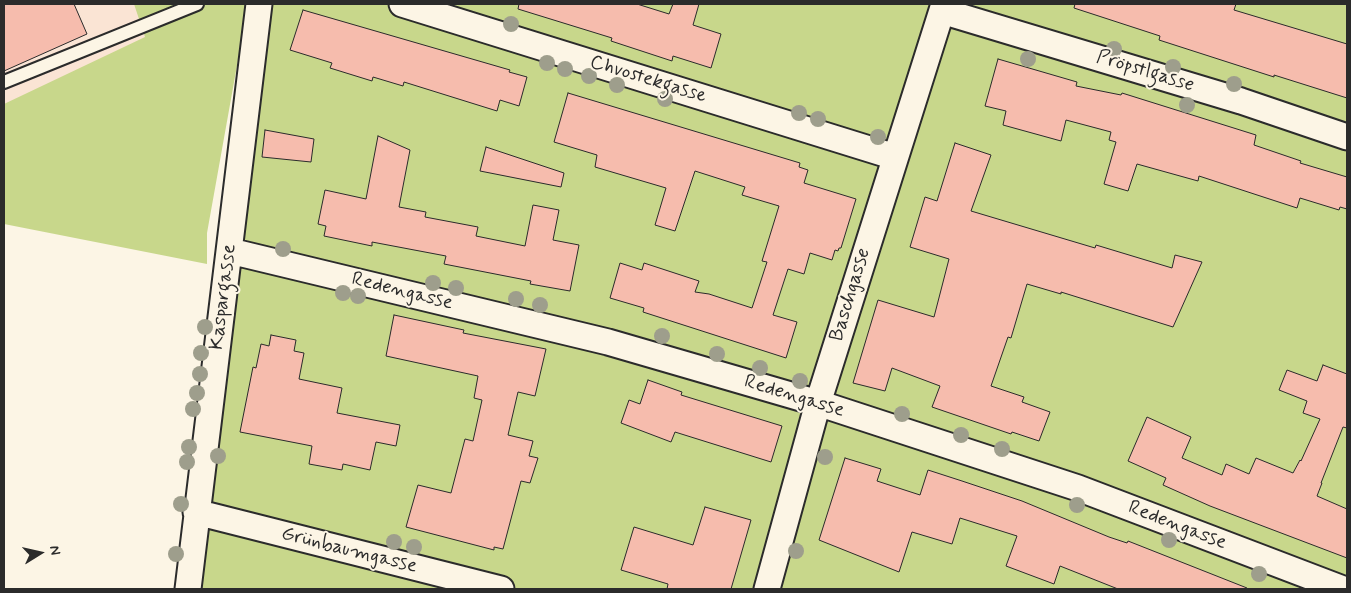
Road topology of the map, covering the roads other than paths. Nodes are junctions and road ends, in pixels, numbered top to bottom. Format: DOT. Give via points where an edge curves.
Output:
graph roads {
  1 [pos="198,4"];
  2 [pos="259,4"];
  3 [pos="402,4"];
  4 [pos="943,7"];
  5 [pos="4,82"];
  6 [pos="1347,137"];
  7 [pos="895,157"];
  8 [pos="230,251"];
  9 [pos="818,403"];
  10 [pos="196,512"];
  11 [pos="188,589"];
  12 [pos="501,589"];
  13 [pos="767,589"];
  14 [pos="1343,589"];
  1 -- 5 [label="lane"];
  2 -- 8 [label="street, Kaspargasse"];
  3 -- 7 [label="street, Chvostekgasse"];
  4 -- 6 [label="street, Pröpstlgasse"];
  4 -- 7 [label="street, Baschgasse"];
  7 -- 9 [label="street, Baschgasse"];
  8 -- 9 [label="street, Redengasse" via="608,342"];
  8 -- 10 [label="street, Kaspargasse"];
  9 -- 13 [label="street, Baschgasse"];
  9 -- 14 [label="street, Redengasse" via="1078,488"];
  10 -- 11 [label="street, Kaspargasse"];
  10 -- 12 [label="street, Grünbaumgasse"];
}
